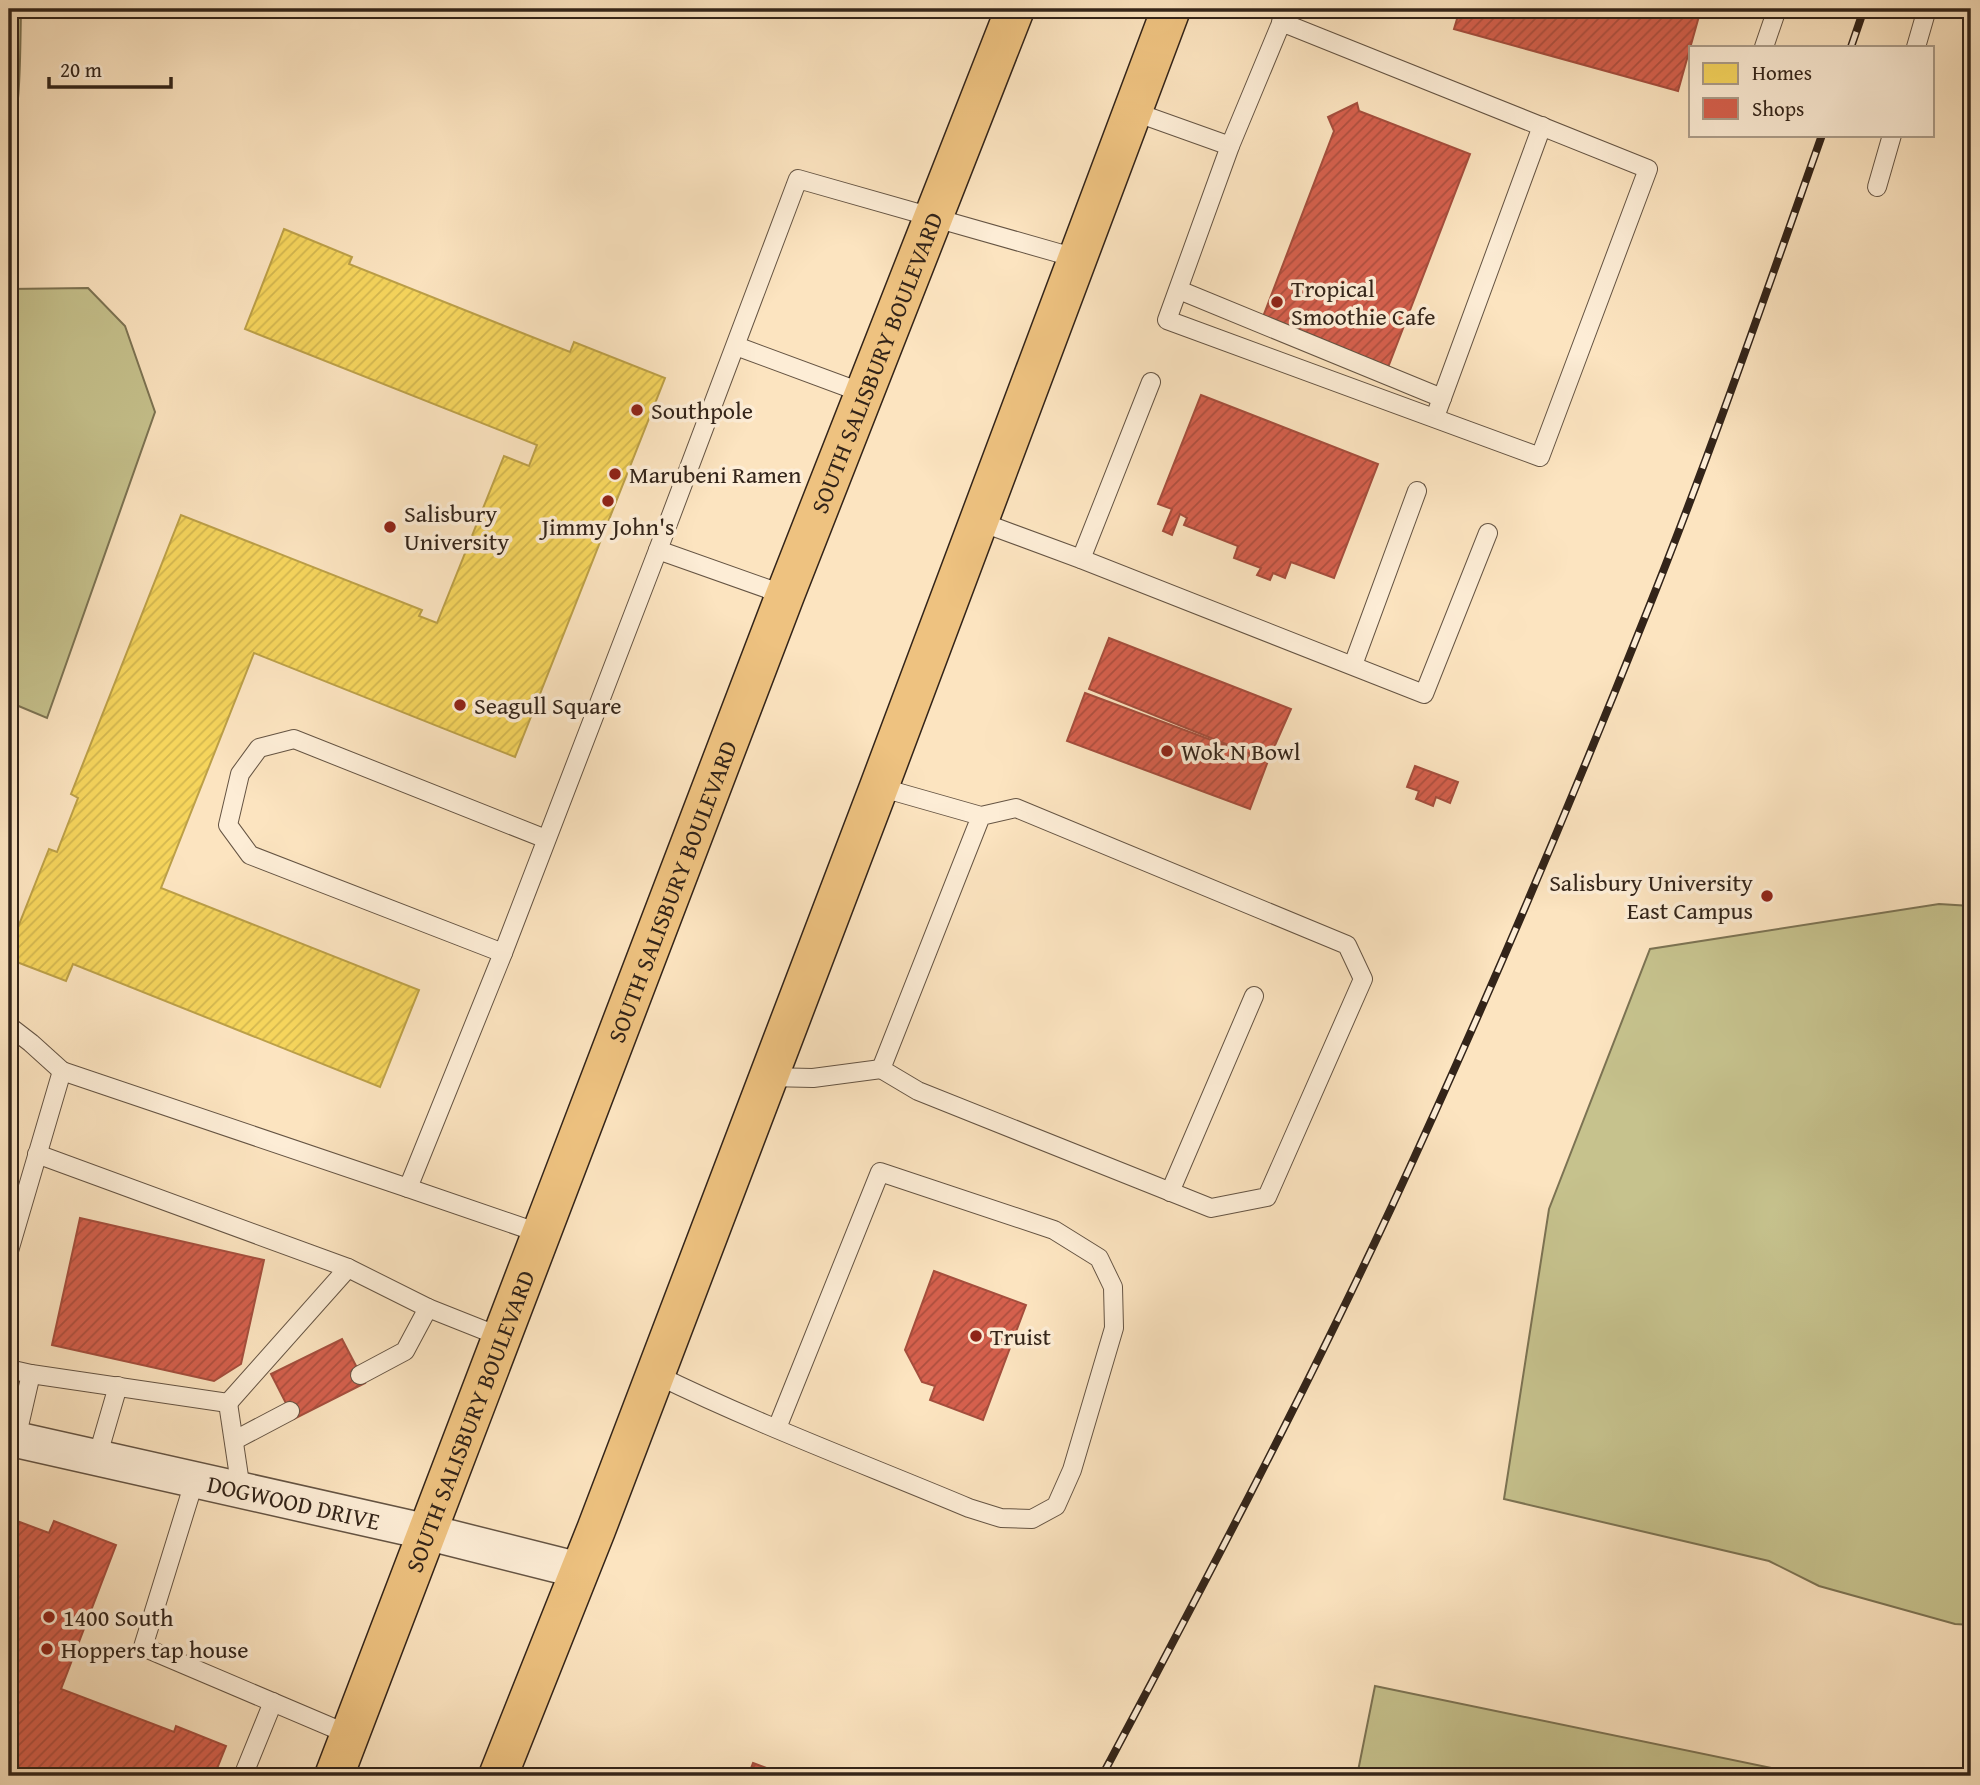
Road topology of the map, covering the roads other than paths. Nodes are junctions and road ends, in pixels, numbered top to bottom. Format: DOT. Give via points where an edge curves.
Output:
graph roads {
  1 [pos="1015,9"];
  2 [pos="1171,9"];
  3 [pos="1777,9"];
  4 [pos="1927,9"];
  5 [pos="1284,16"];
  6 [pos="1764,46"];
  7 [pos="1916,46"];
  8 [pos="1132,111"];
  9 [pos="1542,127"];
  10 [pos="1892,136"];
  11 [pos="1230,146"];
  12 [pos="1877,187"];
  13 [pos="933,218"];
  14 [pos="1076,258"];
  15 [pos="1179,290"];
  16 [pos="736,346"];
  17 [pos="1151,383"];
  18 [pos="863,393"];
  19 [pos="1442,398"];
  20 [pos="1435,417"];
  21 [pos="1417,491"];
  22 [pos="978,521"];
  23 [pos="1488,533"];
  24 [pos="658,550"];
  25 [pos="1081,559"];
  26 [pos="785,595"];
  27 [pos="1353,665"];
  28 [pos="879,787"];
  29 [pos="981,816"];
  30 [pos="546,839"];
  31 [pos="503,953"];
  32 [pos="1254,996"];
  33 [pos="9,1026"];
  34 [pos="881,1069"];
  35 [pos="62,1071"];
  36 [pos="767,1077"];
  37 [pos="37,1154"];
  38 [pos="408,1188"];
  39 [pos="1170,1192"];
  40 [pos="542,1234"];
  41 [pos="9,1251"];
  42 [pos="348,1268"];
  43 [pos="428,1308"];
  44 [pos="501,1337"];
  45 [pos="9,1369"];
  46 [pos="31,1374"];
  47 [pos="654,1374"];
  48 [pos="360,1375"];
  49 [pos="118,1386"];
  50 [pos="228,1403"];
  51 [pos="290,1411"];
  52 [pos="777,1428"];
  53 [pos="12,1439"];
  54 [pos="235,1440"];
  55 [pos="97,1458"];
  56 [pos="195,1479"];
  57 [pos="241,1490"];
  58 [pos="427,1532"];
  59 [pos="578,1570"];
  60 [pos="273,1702"];
  61 [pos="350,1735"];
  62 [pos="243,1776"];
  63 [pos="334,1776"];
  64 [pos="498,1776"];
  1 -- 13 [label="main road, SOUTH SALISBURY BOULEVARD"];
  2 -- 8 [label="main road"];
  3 -- 6 [label="lane"];
  4 -- 7 [label="lane"];
  5 -- 9 [label="lane"];
  5 -- 11 [label="lane"];
  8 -- 11 [label="lane"];
  8 -- 14 [label="main road"];
  9 -- 19 [label="lane"];
  9 -- 20 [label="lane" via="1648,169 1540,457"];
  10 -- 12 [label="lane"];
  11 -- 15 [label="lane"];
  13 -- 14 [label="lane"];
  13 -- 16 [label="lane" via="798,179"];
  13 -- 18 [label="main road, SOUTH SALISBURY BOULEVARD"];
  14 -- 22 [label="main road"];
  15 -- 19 [label="lane"];
  15 -- 20 [label="lane" via="1167,320"];
  16 -- 18 [label="lane"];
  16 -- 24 [label="lane"];
  17 -- 25 [label="lane"];
  18 -- 26 [label="main road, SOUTH SALISBURY BOULEVARD"];
  19 -- 20 [label="lane"];
  21 -- 27 [label="lane"];
  22 -- 25 [label="lane"];
  22 -- 28 [label="main road"];
  23 -- 27 [label="lane" via="1424,694"];
  24 -- 26 [label="lane"];
  24 -- 30 [label="lane"];
  25 -- 27 [label="lane"];
  26 -- 40 [label="main road, SOUTH SALISBURY BOULEVARD"];
  28 -- 29 [label="lane"];
  28 -- 36 [label="main road"];
  29 -- 34 [label="lane"];
  29 -- 39 [label="lane" via="1016,807 1348,945 1363,979 1267,1197 1210,1208"];
  30 -- 31 [label="lane"];
  30 -- 31 [label="lane" via="293,739 259,748 240,774 228,825 250,855"];
  31 -- 38 [label="lane"];
  32 -- 39 [label="lane"];
  33 -- 35 [label="lane"];
  34 -- 36 [label="lane" via="813,1079"];
  34 -- 39 [label="lane" via="918,1091"];
  35 -- 37 [label="lane"];
  35 -- 38 [label="lane"];
  36 -- 47 [label="main road"];
  37 -- 41 [label="lane"];
  37 -- 42 [label="lane"];
  38 -- 40 [label="lane"];
  40 -- 44 [label="main road, SOUTH SALISBURY BOULEVARD"];
  42 -- 43 [label="lane"];
  42 -- 50 [label="lane"];
  43 -- 44 [label="lane"];
  43 -- 48 [label="lane" via="405,1351"];
  44 -- 58 [label="main road, SOUTH SALISBURY BOULEVARD"];
  45 -- 46 [label="lane"];
  46 -- 49 [label="lane"];
  46 -- 53 [label="lane"];
  47 -- 52 [label="lane"];
  47 -- 59 [label="main road"];
  49 -- 50 [label="lane"];
  49 -- 55 [label="lane"];
  50 -- 54 [label="lane"];
  51 -- 54 [label="lane"];
  52 -- 52 [label="lane" via="969,1508 1001,1518 1032,1519 1056,1506 1072,1470 1114,1328 1113,1287 1099,1258 1054,1230 880,1172"];
  53 -- 55 [label="street, DOGWOOD DRIVE"];
  54 -- 57 [label="lane"];
  55 -- 56 [label="street, DOGWOOD DRIVE"];
  56 -- 57 [label="street, DOGWOOD DRIVE"];
  56 -- 60 [label="lane" via="144,1647"];
  57 -- 58 [label="street, DOGWOOD DRIVE"];
  58 -- 59 [label="street, DOGWOOD DRIVE"];
  58 -- 61 [label="main road, SOUTH SALISBURY BOULEVARD"];
  59 -- 64 [label="main road"];
  60 -- 61 [label="lane"];
  60 -- 62 [label="lane"];
  61 -- 63 [label="main road, SOUTH SALISBURY BOULEVARD"];
}
